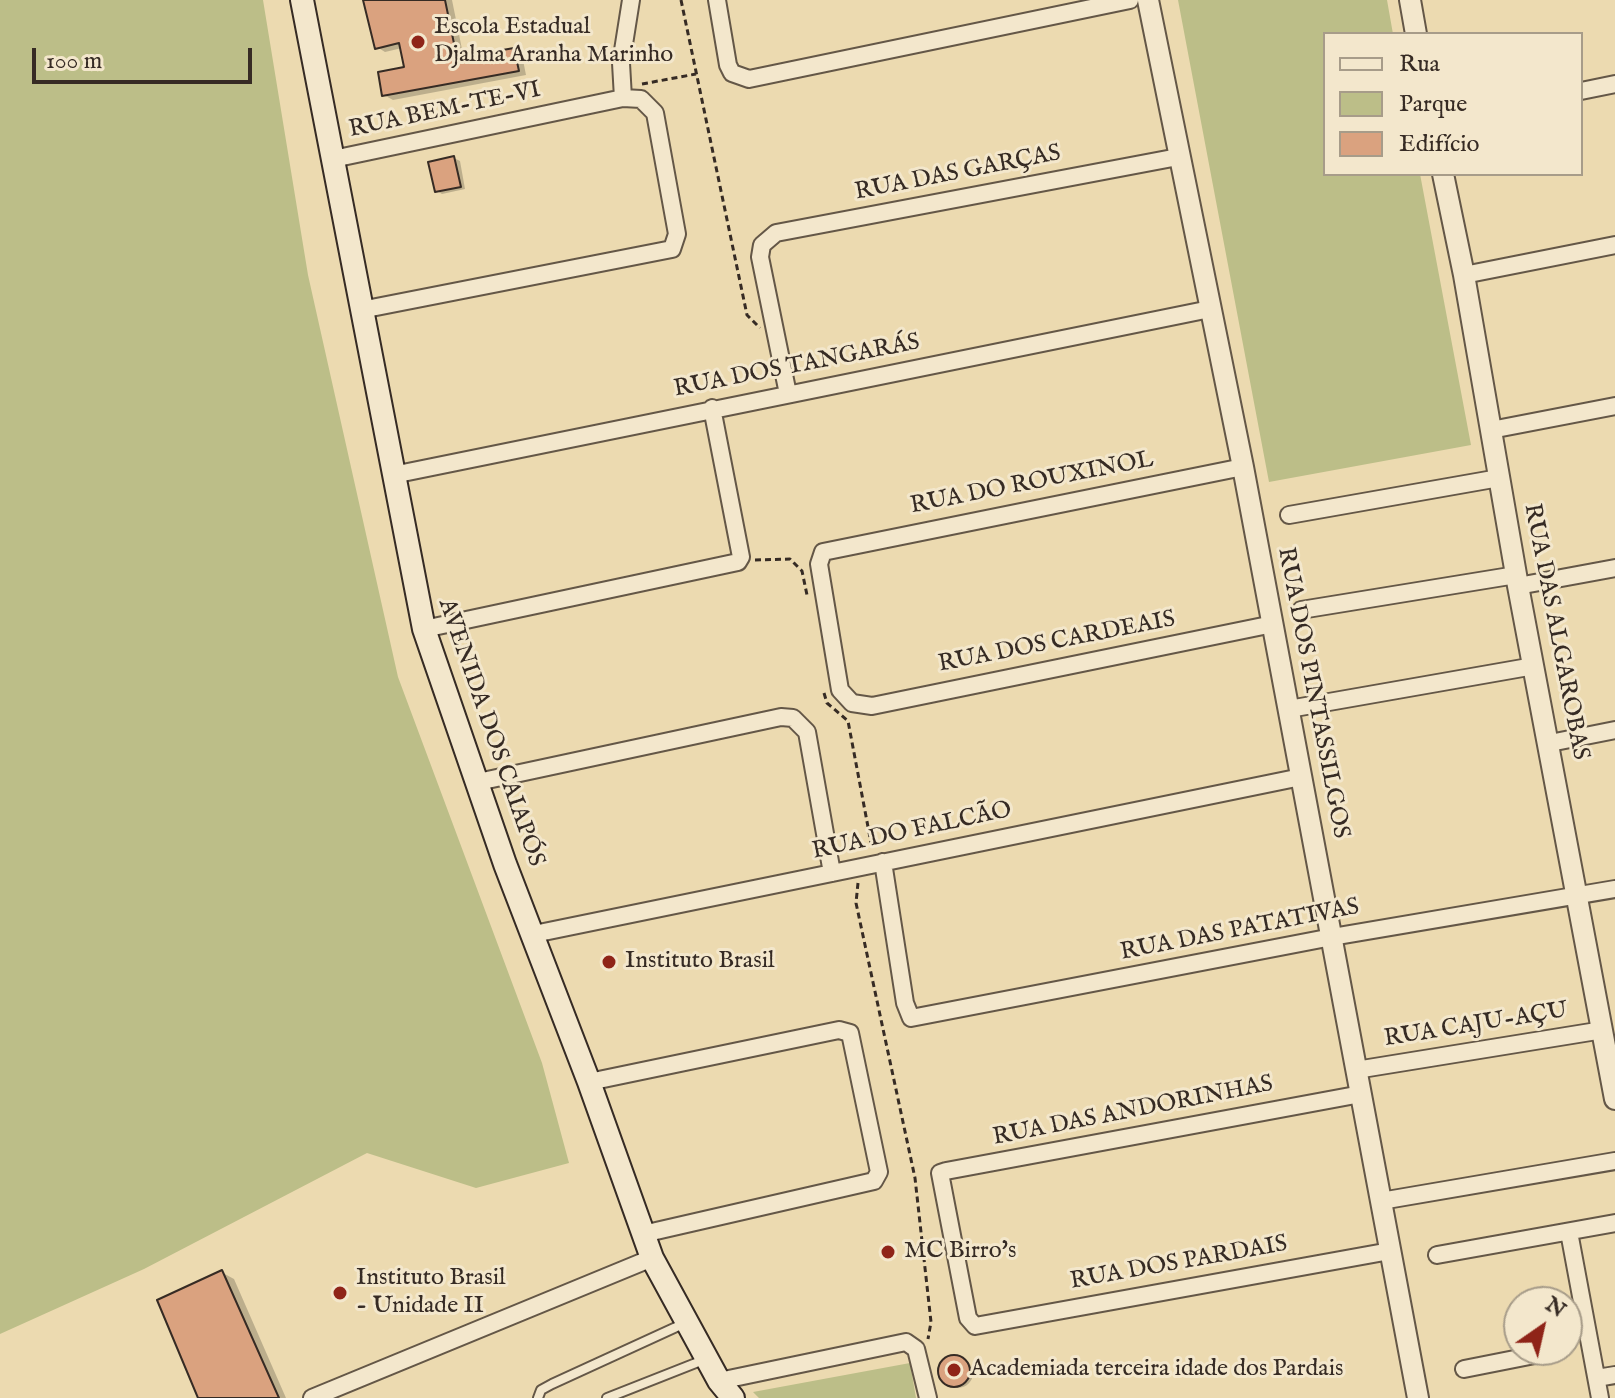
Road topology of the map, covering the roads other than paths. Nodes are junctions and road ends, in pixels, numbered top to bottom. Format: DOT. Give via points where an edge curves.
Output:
graph roads {
  1 [pos="302,0"];
  2 [pos="631,0"];
  3 [pos="717,0"];
  4 [pos="1130,0"];
  5 [pos="1148,0"];
  6 [pos="1410,0"];
  7 [pos="1416,32"];
  8 [pos="1615,84"];
  9 [pos="1583,91"];
  10 [pos="623,93"];
  11 [pos="1178,157"];
  12 [pos="333,159"];
  13 [pos="1443,176"];
  14 [pos="1615,245"];
  15 [pos="1464,275"];
  16 [pos="1210,309"];
  17 [pos="361,310"];
  18 [pos="788,394"];
  19 [pos="1615,406"];
  20 [pos="712,408"];
  21 [pos="1491,430"];
  22 [pos="1243,467"];
  23 [pos="393,475"];
  24 [pos="1499,478"];
  25 [pos="1289,515"];
  26 [pos="1615,568"];
  27 [pos="1517,581"];
  28 [pos="1301,610"];
  29 [pos="1273,624"];
  30 [pos="424,629"];
  31 [pos="1534,666"];
  32 [pos="852,703"];
  33 [pos="1289,709"];
  34 [pos="1615,730"];
  35 [pos="1550,743"];
  36 [pos="1301,777"];
  37 [pos="478,782"];
  38 [pos="874,859"];
  39 [pos="832,873"];
  40 [pos="1615,889"];
  41 [pos="1578,895"];
  42 [pos="534,934"];
  43 [pos="1332,937"];
  44 [pos="1603,1030"];
  45 [pos="1611,1052"];
  46 [pos="1356,1070"];
  47 [pos="589,1082"];
  48 [pos="1361,1094"];
  49 [pos="1615,1099"];
  50 [pos="1615,1161"];
  51 [pos="1381,1201"];
  52 [pos="1615,1223"];
  53 [pos="1569,1232"];
  54 [pos="643,1234"];
  55 [pos="1390,1251"];
  56 [pos="1437,1255"];
  57 [pos="652,1258"];
  58 [pos="685,1322"];
  59 [pos="977,1325"];
  60 [pos="1591,1344"];
  61 [pos="1583,1346"];
  62 [pos="706,1359"];
  63 [pos="1503,1361"];
  64 [pos="1464,1369"];
  65 [pos="1615,1375"];
  66 [pos="1597,1378"];
  67 [pos="726,1389"];
  68 [pos="312,1398"];
  69 [pos="538,1398"];
  70 [pos="607,1398"];
  71 [pos="928,1398"];
  72 [pos="1418,1398"];
  73 [pos="1600,1398"];
  1 -- 12 [label="main road, AVENIDA DOS CAIAPÓS"];
  2 -- 10 [label="street" via="621,63"];
  3 -- 4 [label="street" via="728,65 732,73 749,79"];
  5 -- 11 [label="street, RUA DOS PINTASSILGOS"];
  6 -- 7 [label="street"];
  8 -- 9 [label="street"];
  10 -- 12 [label="street, RUA BEM-TE-VI"];
  10 -- 17 [label="street" via="641,99 655,113 677,234 672,249"];
  11 -- 16 [label="street, RUA DOS PINTASSILGOS"];
  11 -- 18 [label="street, RUA DAS GARÇAS" via="776,233 762,245 760,257"];
  12 -- 17 [label="main road, AVENIDA DOS CAIAPÓS"];
  13 -- 15 [label="street, RUA DAS ALGAROBAS"];
  14 -- 15 [label="street"];
  15 -- 21 [label="street, RUA DAS ALGAROBAS"];
  16 -- 18 [label="street, RUA DOS TANGARÁS"];
  16 -- 22 [label="street, RUA DOS PINTASSILGOS"];
  17 -- 23 [label="main road, AVENIDA DOS CAIAPÓS"];
  18 -- 20 [label="street, RUA DOS TANGARÁS"];
  19 -- 21 [label="street"];
  20 -- 23 [label="street, RUA DOS TANGARÁS"];
  20 -- 30 [label="street" via="741,557 734,563"];
  21 -- 24 [label="street, RUA DAS ALGAROBAS"];
  22 -- 29 [label="street, RUA DOS PINTASSILGOS"];
  22 -- 32 [label="street, RUA DO ROUXINOL" via="823,552 819,564 840,690"];
  23 -- 30 [label="main road, AVENIDA DOS CAIAPÓS"];
  24 -- 25 [label="street"];
  24 -- 27 [label="street, RUA DAS ALGAROBAS"];
  26 -- 27 [label="street"];
  27 -- 28 [label="street"];
  27 -- 31 [label="street, RUA DAS ALGAROBAS"];
  29 -- 32 [label="street, RUA DOS CARDEAIS" via="872,706"];
  29 -- 33 [label="street, RUA DOS PINTASSILGOS"];
  30 -- 37 [label="main road, AVENIDA DOS CAIAPÓS"];
  31 -- 33 [label="street"];
  31 -- 35 [label="street, RUA DAS ALGAROBAS"];
  33 -- 36 [label="street, RUA DOS PINTASSILGOS"];
  34 -- 35 [label="street"];
  35 -- 41 [label="street, RUA DAS ALGAROBAS"];
  36 -- 38 [label="street, RUA DO FALCÃO"];
  36 -- 43 [label="street, RUA DOS PINTASSILGOS"];
  37 -- 39 [label="street" via="793,718 807,732"];
  37 -- 42 [label="main road, AVENIDA DOS CAIAPÓS"];
  38 -- 39 [label="street, RUA DO FALCÃO"];
  38 -- 43 [label="street, RUA DAS PATATIVAS" via="911,1018"];
  39 -- 42 [label="street, RUA DO FALCÃO"];
  40 -- 41 [label="street, RUA DAS PATATIVAS"];
  41 -- 43 [label="street, RUA DAS PATATIVAS"];
  41 -- 44 [label="street, RUA DAS ALGAROBAS"];
  42 -- 47 [label="main road, AVENIDA DOS CAIAPÓS"];
  43 -- 46 [label="street, RUA DOS PINTASSILGOS"];
  44 -- 45 [label="street, RUA DAS ALGAROBAS"];
  44 -- 46 [label="street, RUA CAJU-AÇU"];
  45 -- 49 [label="street, RUA DAS ALGAROBAS"];
  46 -- 48 [label="street, RUA DOS PINTASSILGOS"];
  47 -- 54 [label="main road, AVENIDA DOS CAIAPÓS"];
  47 -- 54 [label="street" via="839,1030 850,1033 879,1172 871,1184"];
  48 -- 51 [label="street, RUA DOS PINTASSILGOS"];
  48 -- 59 [label="street, RUA DAS ANDORINHAS" via="940,1173 968,1318"];
  50 -- 51 [label="street"];
  51 -- 55 [label="street, RUA DOS PINTASSILGOS"];
  52 -- 53 [label="street"];
  53 -- 56 [label="street"];
  53 -- 60 [label="street"];
  54 -- 57 [label="main road, AVENIDA DOS CAIAPÓS"];
  55 -- 59 [label="street, RUA DOS PARDAIS"];
  55 -- 72 [label="street, RUA DOS PINTASSILGOS"];
  57 -- 58 [label="main road, AVENIDA DOS CAIAPÓS"];
  57 -- 68 [label="street"];
  58 -- 62 [label="main road, AVENIDA DOS CAIAPÓS"];
  58 -- 69 [label="lane" via="552,1384"];
  60 -- 61 [label="street"];
  60 -- 66 [label="street"];
  62 -- 67 [label="main road, AVENIDA DOS CAIAPÓS"];
  62 -- 70 [label="lane"];
  63 -- 64 [label="street"];
  65 -- 66 [label="street"];
  66 -- 73 [label="street"];
  67 -- 71 [label="street" via="901,1341 916,1349"];
}
